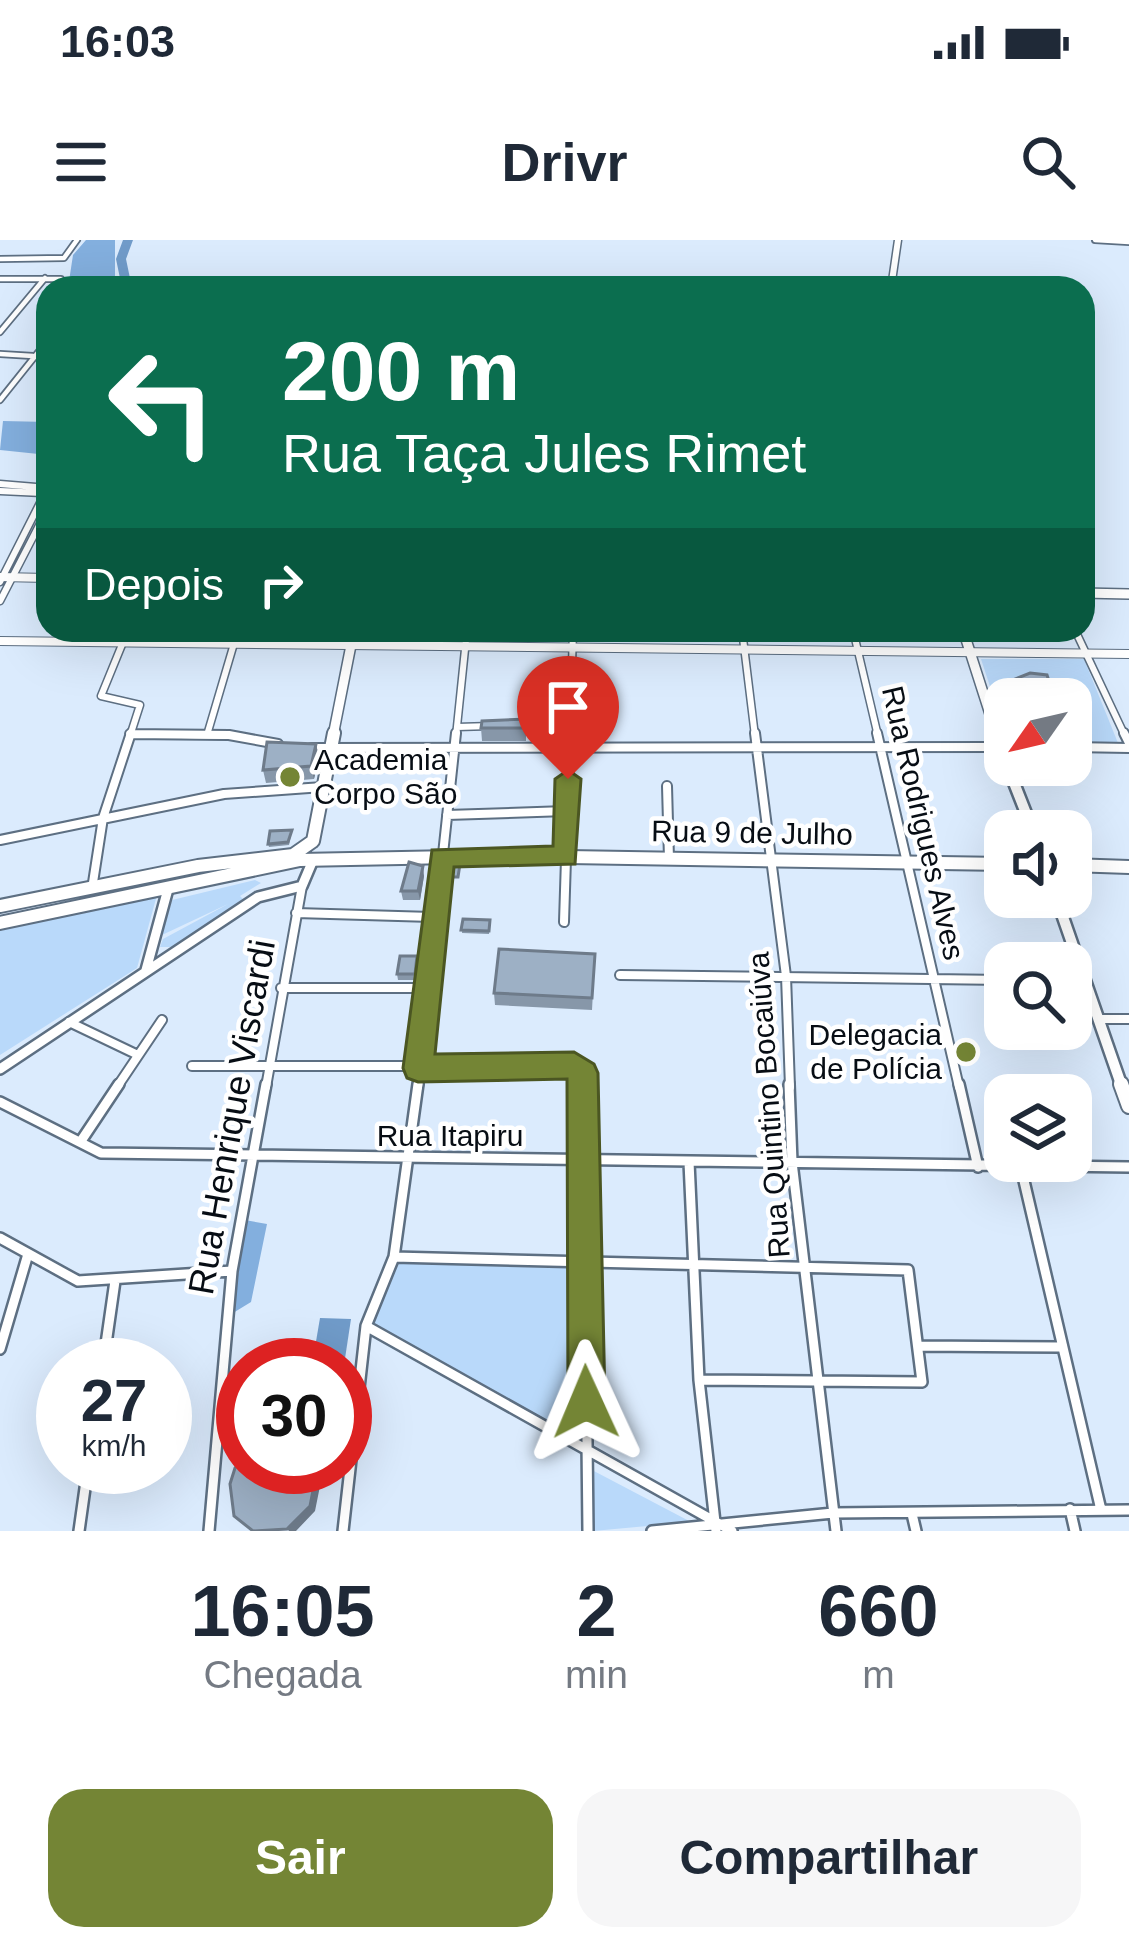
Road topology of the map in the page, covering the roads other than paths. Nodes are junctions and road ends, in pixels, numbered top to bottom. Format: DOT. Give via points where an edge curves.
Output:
graph roads {
  1 [pos="77,240"];
  2 [pos="894,240"];
  3 [pos="1095,240"];
  4 [pos="1129,242"];
  5 [pos="0,259"];
  6 [pos="889,276"];
  7 [pos="0,278"];
  8 [pos="36,278"];
  9 [pos="36,289"];
  10 [pos="0,332"];
  11 [pos="0,354"];
  12 [pos="36,354"];
  13 [pos="34,356"];
  14 [pos="0,400"];
  15 [pos="0,488"];
  16 [pos="36,494"];
  17 [pos="36,519"];
  18 [pos="4,578"];
  19 [pos="36,578"];
  20 [pos="1095,593"];
  21 [pos="1129,594"];
  22 [pos="0,601"];
  23 [pos="0,641"];
  24 [pos="36,642"];
  25 [pos="41,642"];
  26 [pos="234,642"];
  27 [pos="352,642"];
  28 [pos="465,642"];
  29 [pos="573,642"];
  30 [pos="743,642"];
  31 [pos="855,642"];
  32 [pos="968,642"];
  33 [pos="1080,642"];
  34 [pos="122,644"];
  35 [pos="351,645"];
  36 [pos="233,646"];
  37 [pos="465,648"];
  38 [pos="573,648"];
  39 [pos="744,650"];
  40 [pos="857,650"];
  41 [pos="1085,652"];
  42 [pos="1129,654"];
  43 [pos="973,655"];
  44 [pos="984,689"];
  45 [pos="571,723"];
  46 [pos="457,727"];
  47 [pos="130,734"];
  48 [pos="207,735"];
  49 [pos="1129,745"];
  50 [pos="1092,746"];
  51 [pos="756,747"];
  52 [pos="882,747"];
  53 [pos="984,747"];
  54 [pos="569,748"];
  55 [pos="330,750"];
  56 [pos="453,752"];
  57 [pos="667,786"];
  58 [pos="323,787"];
  59 [pos="566,811"];
  60 [pos="447,814"];
  61 [pos="104,818"];
  62 [pos="0,840"];
  63 [pos="442,857"];
  64 [pos="566,857"];
  65 [pos="245,859"];
  66 [pos="669,859"];
  67 [pos="307,861"];
  68 [pos="770,861"];
  69 [pos="910,862"];
  70 [pos="984,864"];
  71 [pos="1092,866"];
  72 [pos="1129,867"];
  73 [pos="302,886"];
  74 [pos="92,889"];
  75 [pos="168,889"];
  76 [pos="0,906"];
  77 [pos="296,913"];
  78 [pos="432,916"];
  79 [pos="564,922"];
  80 [pos="0,923"];
  81 [pos="152,945"];
  82 [pos="172,954"];
  83 [pos="145,973"];
  84 [pos="620,975"];
  85 [pos="786,976"];
  86 [pos="936,978"];
  87 [pos="984,979"];
  88 [pos="281,988"];
  89 [pos="426,988"];
  90 [pos="1092,1006"];
  91 [pos="1099,1019"];
  92 [pos="1129,1019"];
  93 [pos="162,1020"];
  94 [pos="68,1022"];
  95 [pos="138,1055"];
  96 [pos="267,1063"];
  97 [pos="191,1066"];
  98 [pos="418,1068"];
  99 [pos="0,1070"];
  100 [pos="0,1102"];
  101 [pos="1129,1106"];
  102 [pos="81,1141"];
  103 [pos="249,1159"];
  104 [pos="410,1160"];
  105 [pos="582,1160"];
  106 [pos="689,1162"];
  107 [pos="792,1162"];
  108 [pos="978,1167"];
  109 [pos="984,1167"];
  110 [pos="1092,1167"];
  111 [pos="1129,1167"];
  112 [pos="1024,1182"];
  113 [pos="0,1238"];
  114 [pos="28,1254"];
  115 [pos="394,1257"];
  116 [pos="584,1261"];
  117 [pos="693,1264"];
  118 [pos="805,1266"];
  119 [pos="232,1271"];
  120 [pos="115,1281"];
  121 [pos="366,1326"];
  122 [pos="107,1338"];
  123 [pos="918,1346"];
  124 [pos="1060,1347"];
  125 [pos="0,1348"];
  126 [pos="698,1381"];
  127 [pos="818,1383"];
  128 [pos="587,1449"];
  129 [pos="84,1494"];
  130 [pos="1070,1509"];
  131 [pos="1101,1510"];
  132 [pos="1129,1510"];
  133 [pos="833,1513"];
  134 [pos="912,1514"];
  135 [pos="716,1527"];
  136 [pos="79,1531"];
  137 [pos="209,1531"];
  138 [pos="343,1531"];
  139 [pos="588,1531"];
  140 [pos="652,1531"];
  141 [pos="732,1531"];
  142 [pos="836,1531"];
  143 [pos="916,1531"];
  144 [pos="1075,1531"];
  1 -- 5 [label="street" via="61,259"];
  2 -- 6 [label="main road"];
  3 -- 4 [label="street"];
  7 -- 8 [label="street"];
  9 -- 10 [label="street"];
  11 -- 13 [label="street"];
  12 -- 13 [label="street"];
  13 -- 14 [label="street"];
  15 -- 16 [label="street"];
  17 -- 18 [label="street"];
  18 -- 19 [label="street"];
  18 -- 22 [label="street"];
  20 -- 21 [label="main road"];
  23 -- 24 [label="street"];
  25 -- 34 [label="street"];
  26 -- 36 [label="street"];
  27 -- 35 [label="main road"];
  28 -- 37 [label="street"];
  29 -- 38 [label="street"];
  30 -- 39 [label="street, Rua Quintino Bocaiúva"];
  31 -- 40 [label="street, Rua Rodrigues Alves"];
  32 -- 43 [label="main road"];
  33 -- 41 [label="street"];
  34 -- 36 [label="street"];
  34 -- 47 [label="street" via="101,696 139,703"];
  35 -- 36 [label="street"];
  35 -- 37 [label="street"];
  35 -- 55 [label="main road"];
  36 -- 48 [label="street"];
  37 -- 38 [label="street"];
  37 -- 46 [label="street"];
  38 -- 39 [label="street"];
  38 -- 45 [label="street"];
  39 -- 40 [label="street"];
  39 -- 51 [label="street, Rua Quintino Bocaiúva"];
  40 -- 43 [label="street"];
  40 -- 52 [label="street, Rua Rodrigues Alves"];
  41 -- 42 [label="street"];
  41 -- 43 [label="street"];
  41 -- 49 [label="street"];
  43 -- 44 [label="main road"];
  45 -- 46 [label="street"];
  45 -- 54 [label="street"];
  46 -- 56 [label="street"];
  47 -- 48 [label="street"];
  47 -- 61 [label="street"];
  48 -- 55 [label="street"];
  49 -- 50 [label="street"];
  51 -- 52 [label="street"];
  51 -- 54 [label="street"];
  51 -- 68 [label="street, Rua Quintino Bocaiúva"];
  52 -- 53 [label="street"];
  52 -- 69 [label="street, Rua Rodrigues Alves"];
  54 -- 56 [label="street"];
  54 -- 59 [label="street"];
  55 -- 56 [label="street"];
  55 -- 58 [label="main road"];
  56 -- 60 [label="street"];
  57 -- 66 [label="street"];
  58 -- 61 [label="street" via="224,794"];
  58 -- 67 [label="main road, Rua 9 de Julho"];
  59 -- 60 [label="street"];
  59 -- 64 [label="street"];
  60 -- 63 [label="street"];
  61 -- 62 [label="street"];
  61 -- 74 [label="street"];
  63 -- 64 [label="main road, Rua 9 de Julho"];
  63 -- 67 [label="main road, Rua 9 de Julho"];
  63 -- 78 [label="street"];
  64 -- 66 [label="main road, Rua 9 de Julho"];
  64 -- 79 [label="street"];
  65 -- 67 [label="main road, Rua 9 de Julho"];
  65 -- 74 [label="main road, Rua 9 de Julho"];
  65 -- 75 [label="main road" via="176,878"];
  66 -- 68 [label="main road, Rua 9 de Julho"];
  67 -- 73 [label="street, Rua Henrique Viscardi"];
  67 -- 75 [label="main road, Rua 9 de Julho"];
  68 -- 69 [label="main road, Rua 9 de Julho"];
  68 -- 85 [label="street, Rua Quintino Bocaiúva"];
  69 -- 70 [label="main road, Rua 9 de Julho"];
  69 -- 86 [label="street, Rua Rodrigues Alves"];
  71 -- 72 [label="main road"];
  73 -- 77 [label="street, Rua Henrique Viscardi"];
  73 -- 82 [label="street" via="258,897"];
  74 -- 76 [label="main road, Rua 9 de Julho"];
  75 -- 80 [label="main road, Rua 9 de Julho"];
  75 -- 81 [label="street"];
  77 -- 78 [label="street"];
  77 -- 88 [label="street, Rua Henrique Viscardi"];
  78 -- 89 [label="street"];
  81 -- 82 [label="street"];
  81 -- 83 [label="street"];
  82 -- 83 [label="street"];
  83 -- 94 [label="street"];
  84 -- 85 [label="street"];
  85 -- 86 [label="street"];
  85 -- 107 [label="street, Rua Quintino Bocaiúva"];
  86 -- 87 [label="street"];
  86 -- 108 [label="street, Rua Rodrigues Alves"];
  88 -- 89 [label="street"];
  88 -- 96 [label="street, Rua Henrique Viscardi"];
  89 -- 98 [label="street"];
  90 -- 91 [label="main road"];
  91 -- 92 [label="street"];
  91 -- 101 [label="main road"];
  93 -- 95 [label="street"];
  94 -- 95 [label="street"];
  94 -- 99 [label="street"];
  95 -- 102 [label="street"];
  96 -- 97 [label="street"];
  96 -- 98 [label="street"];
  96 -- 103 [label="street, Rua Henrique Viscardi"];
  98 -- 104 [label="street"];
  98 -- 105 [label="street" via="574,1066 583,1073"];
  100 -- 102 [label="street, Rua Itapiru"];
  102 -- 103 [label="street, Rua Itapiru" via="101,1153"];
  103 -- 104 [label="street, Rua Itapiru"];
  103 -- 119 [label="street, Rua Henrique Viscardi"];
  104 -- 105 [label="street, Rua Itapiru"];
  104 -- 115 [label="street"];
  105 -- 106 [label="street, Rua Itapiru"];
  105 -- 116 [label="street"];
  106 -- 107 [label="street, Rua Itapiru"];
  106 -- 117 [label="street"];
  107 -- 108 [label="street, Rua Itapiru"];
  107 -- 118 [label="street, Rua Quintino Bocaiúva"];
  108 -- 109 [label="street, Rua Itapiru"];
  110 -- 111 [label="street, Rua Itapiru"];
  112 -- 124 [label="street"];
  113 -- 114 [label="street"];
  114 -- 120 [label="street" via="78,1281"];
  114 -- 125 [label="street"];
  115 -- 116 [label="street"];
  115 -- 121 [label="street"];
  116 -- 117 [label="street"];
  116 -- 128 [label="street"];
  117 -- 118 [label="street"];
  117 -- 126 [label="street"];
  118 -- 123 [label="street" via="908,1270"];
  118 -- 127 [label="street, Rua Quintino Bocaiúva"];
  119 -- 120 [label="street"];
  119 -- 137 [label="street, Rua Henrique Viscardi"];
  120 -- 122 [label="street"];
  121 -- 128 [label="street"];
  121 -- 138 [label="street"];
  123 -- 124 [label="street"];
  123 -- 127 [label="street" via="922,1382"];
  124 -- 131 [label="street"];
  126 -- 127 [label="street"];
  126 -- 135 [label="street"];
  127 -- 133 [label="street, Rua Quintino Bocaiúva"];
  128 -- 135 [label="street"];
  128 -- 139 [label="street"];
  129 -- 136 [label="street"];
  130 -- 131 [label="street"];
  130 -- 134 [label="street"];
  130 -- 144 [label="street"];
  131 -- 132 [label="street"];
  133 -- 134 [label="street"];
  133 -- 135 [label="street"];
  133 -- 142 [label="street, Rua Quintino Bocaiúva"];
  134 -- 143 [label="street"];
  135 -- 140 [label="street"];
  135 -- 141 [label="street"];
}
